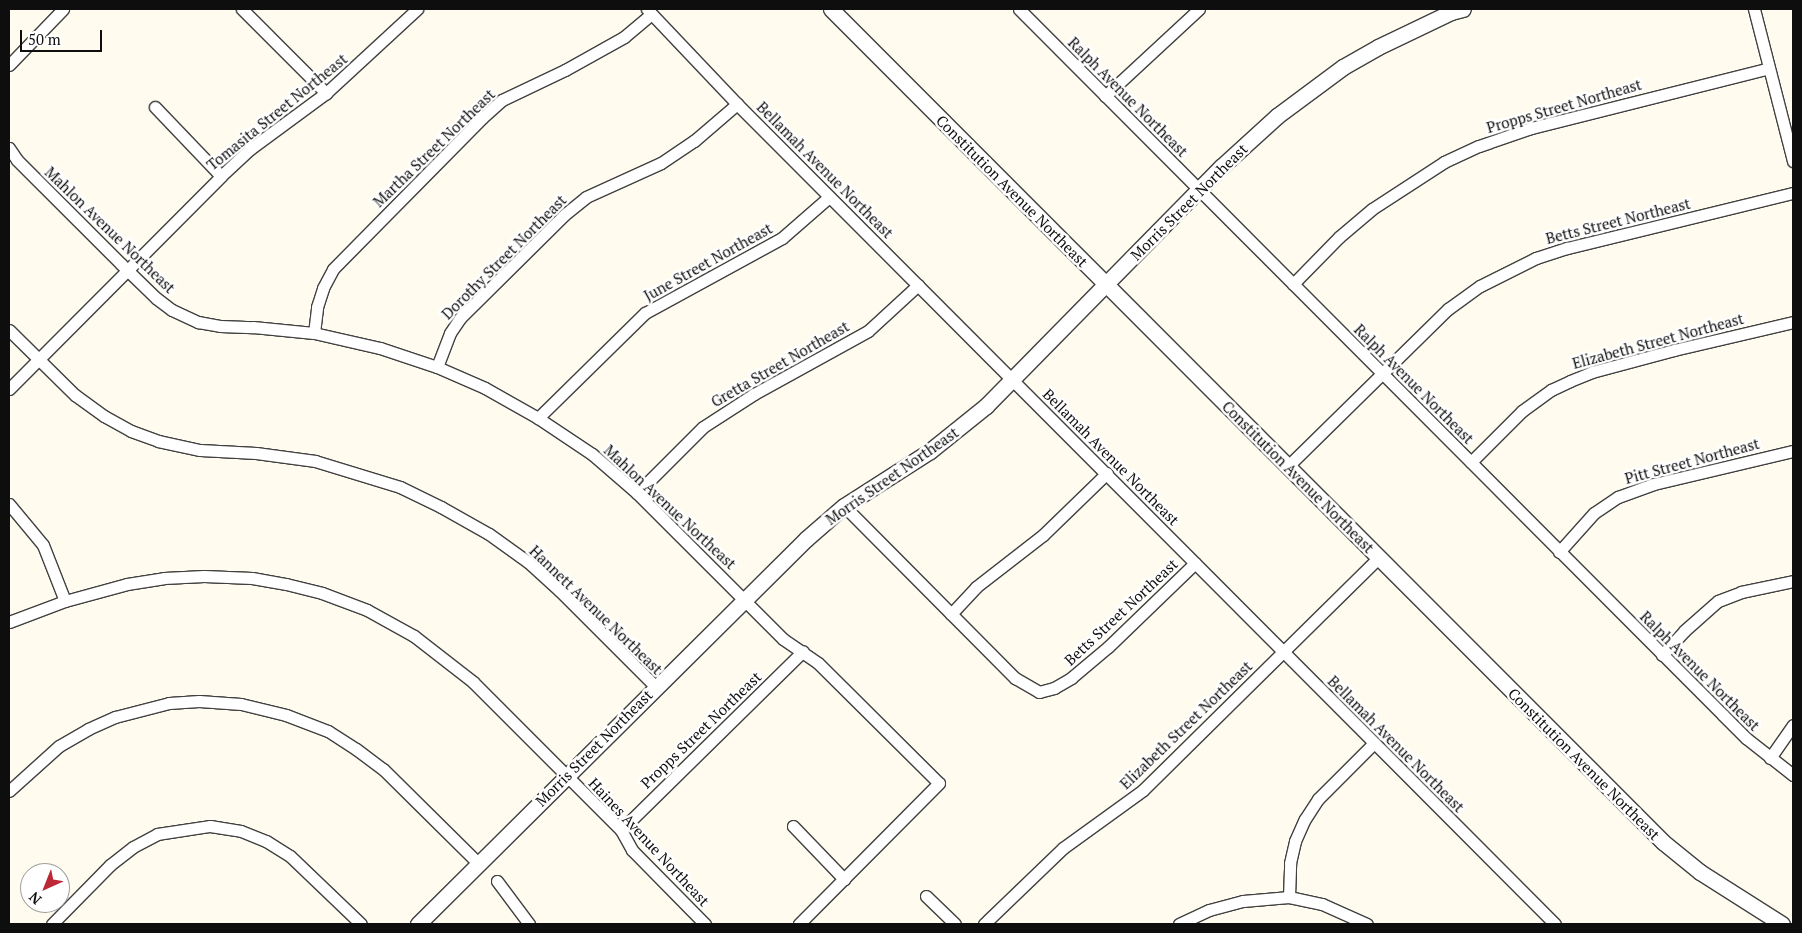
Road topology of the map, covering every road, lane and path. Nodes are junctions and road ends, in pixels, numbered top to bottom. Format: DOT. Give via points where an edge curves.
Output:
graph roads {
  1 [pos="63,9"];
  2 [pos="242,9"];
  3 [pos="417,9"];
  4 [pos="831,9"];
  5 [pos="1020,9"];
  6 [pos="1199,9"];
  7 [pos="1463,9"];
  8 [pos="1754,9"];
  9 [pos="649,11"];
  10 [pos="9,66"];
  11 [pos="1769,68"];
  12 [pos="326,93"];
  13 [pos="1105,96"];
  14 [pos="737,104"];
  15 [pos="154,107"];
  16 [pos="9,148"];
  17 [pos="1793,161"];
  18 [pos="221,176"];
  19 [pos="1199,189"];
  20 [pos="1793,193"];
  21 [pos="829,197"];
  22 [pos="128,271"];
  23 [pos="1293,284"];
  24 [pos="918,285"];
  25 [pos="1106,286"];
  26 [pos="1793,322"];
  27 [pos="9,330"];
  28 [pos="314,333"];
  29 [pos="38,359"];
  30 [pos="437,367"];
  31 [pos="1381,373"];
  32 [pos="1012,379"];
  33 [pos="9,388"];
  34 [pos="538,418"];
  35 [pos="1793,451"];
  36 [pos="1470,462"];
  37 [pos="1287,466"];
  38 [pos="1107,473"];
  39 [pos="637,493"];
  40 [pos="9,504"];
  41 [pos="844,506"];
  42 [pos="1559,552"];
  43 [pos="1378,558"];
  44 [pos="1195,563"];
  45 [pos="1793,581"];
  46 [pos="745,599"];
  47 [pos="64,601"];
  48 [pos="951,614"];
  49 [pos="9,622"];
  50 [pos="803,651"];
  51 [pos="1283,652"];
  52 [pos="1662,655"];
  53 [pos="656,687"];
  54 [pos="1793,725"];
  55 [pos="1374,743"];
  56 [pos="1770,758"];
  57 [pos="1793,774"];
  58 [pos="567,776"];
  59 [pos="9,791"];
  60 [pos="792,826"];
  61 [pos="621,830"];
  62 [pos="478,863"];
  63 [pos="844,879"];
  64 [pos="497,881"];
  65 [pos="926,896"];
  66 [pos="1288,897"];
  67 [pos="52,924"];
  68 [pos="361,924"];
  69 [pos="418,924"];
  70 [pos="529,924"];
  71 [pos="705,924"];
  72 [pos="799,924"];
  73 [pos="955,924"];
  74 [pos="984,924"];
  75 [pos="1179,924"];
  76 [pos="1367,924"];
  77 [pos="1556,924"];
  78 [pos="1782,924"];
  1 -- 10 [label="street"];
  2 -- 12 [label="street"];
  3 -- 12 [label="street, Tomasita Street Northeast"];
  4 -- 25 [label="street, Constitution Avenue Northeast"];
  5 -- 13 [label="street, Ralph Avenue Northeast"];
  6 -- 13 [label="street"];
  7 -- 19 [label="street, Morris Street Northeast" via="1386,43 1343,67 1277,116"];
  8 -- 11 [label="street"];
  9 -- 14 [label="street, Bellamah Avenue Northeast"];
  9 -- 28 [label="street, Martha Street Northeast" via="624,36 502,100 482,118 333,269 317,307"];
  11 -- 17 [label="street"];
  11 -- 23 [label="street, Propps Street Northeast" via="1566,119 1479,146 1444,162 1372,209"];
  12 -- 18 [label="street, Tomasita Street Northeast" via="250,149"];
  13 -- 19 [label="street, Ralph Avenue Northeast"];
  14 -- 21 [label="street, Bellamah Avenue Northeast"];
  14 -- 30 [label="street, Dorothy Street Northeast" via="694,141 661,163 586,197 564,215 460,318 450,333"];
  15 -- 18 [label="street"];
  16 -- 22 [label="street, Mahlon Avenue Northeast" via="17,160"];
  18 -- 22 [label="street, Tomasita Street Northeast"];
  19 -- 23 [label="street, Ralph Avenue Northeast"];
  19 -- 25 [label="street, Morris Street Northeast"];
  20 -- 31 [label="street, Betts Street Northeast" via="1536,258 1480,286 1448,309"];
  21 -- 24 [label="street, Bellamah Avenue Northeast"];
  21 -- 34 [label="street, June Street Northeast" via="782,238 645,313"];
  22 -- 28 [label="street, Mahlon Avenue Northeast" via="172,310 198,322"];
  22 -- 29 [label="street, Tomasita Street Northeast"];
  23 -- 31 [label="street, Ralph Avenue Northeast"];
  24 -- 32 [label="street, Bellamah Avenue Northeast"];
  24 -- 39 [label="street, Gretta Street Northeast" via="868,331 754,394 703,427"];
  25 -- 32 [label="street, Morris Street Northeast"];
  25 -- 37 [label="street, Constitution Avenue Northeast"];
  26 -- 36 [label="street, Elizabeth Street Northeast" via="1592,372 1570,381 1522,411"];
  27 -- 29 [label="street, Hannett Avenue Northeast"];
  28 -- 30 [label="street, Mahlon Avenue Northeast" via="380,348"];
  29 -- 33 [label="street, Tomasita Street Northeast"];
  29 -- 53 [label="street, Hannett Avenue Northeast" via="104,416 158,441 200,450 314,461 400,487 441,507 489,534 528,562"];
  30 -- 34 [label="street, Mahlon Avenue Northeast" via="485,388"];
  31 -- 36 [label="street, Ralph Avenue Northeast"];
  31 -- 37 [label="street, Betts Street Northeast"];
  32 -- 38 [label="street, Bellamah Avenue Northeast"];
  32 -- 41 [label="street, Morris Street Northeast" via="986,406 930,451"];
  34 -- 39 [label="street, Mahlon Avenue Northeast" via="592,454"];
  35 -- 42 [label="street, Pitt Street Northeast" via="1654,484 1618,497 1594,513"];
  36 -- 42 [label="street, Ralph Avenue Northeast"];
  37 -- 43 [label="street, Constitution Avenue Northeast"];
  38 -- 44 [label="street, Bellamah Avenue Northeast"];
  38 -- 48 [label="street" via="1043,535 976,587"];
  39 -- 46 [label="street, Mahlon Avenue Northeast"];
  40 -- 47 [label="street" via="43,545"];
  41 -- 46 [label="street, Morris Street Northeast"];
  41 -- 48 [label="street"];
  42 -- 52 [label="street, Ralph Avenue Northeast"];
  43 -- 51 [label="street, Elizabeth Street Northeast"];
  43 -- 78 [label="street, Constitution Avenue Northeast" via="1663,842 1700,872"];
  44 -- 48 [label="street, Betts Street Northeast" via="1108,648 1071,678 1039,692 1015,678"];
  44 -- 51 [label="street, Bellamah Avenue Northeast"];
  45 -- 52 [label="street" via="1741,592 1718,601 1690,624"];
  46 -- 50 [label="street, Mahlon Avenue Northeast" via="783,639"];
  46 -- 53 [label="street, Morris Street Northeast"];
  47 -- 49 [label="street"];
  47 -- 58 [label="street, Haines Avenue Northeast" via="127,584 204,576 261,580 322,593 393,623 430,648 473,682"];
  50 -- 61 [label="street, Propps Street Northeast"];
  50 -- 63 [label="street, Mahlon Avenue Northeast" via="938,783"];
  51 -- 55 [label="street, Bellamah Avenue Northeast"];
  51 -- 74 [label="street, Elizabeth Street Northeast" via="1143,790 1063,848"];
  52 -- 56 [label="street, Ralph Avenue Northeast"];
  53 -- 58 [label="street, Morris Street Northeast"];
  54 -- 56 [label="street"];
  55 -- 66 [label="street" via="1318,799 1305,819 1290,863"];
  55 -- 77 [label="street, Bellamah Avenue Northeast"];
  56 -- 57 [label="street, Ralph Avenue Northeast"];
  58 -- 61 [label="street, Haines Avenue Northeast"];
  58 -- 62 [label="street, Morris Street Northeast"];
  59 -- 62 [label="street" via="59,746 115,717 169,703 240,704 286,715 328,731 383,769"];
  60 -- 63 [label="street"];
  61 -- 71 [label="street, Haines Avenue Northeast" via="632,850"];
  62 -- 69 [label="street, Morris Street Northeast"];
  63 -- 72 [label="street"];
  64 -- 70 [label="street"];
  65 -- 73 [label="street"];
  66 -- 75 [label="street" via="1243,901 1209,910"];
  66 -- 76 [label="street" via="1322,904"];
  67 -- 68 [label="street" via="133,847 157,834 210,826 241,831 290,856"];
}
